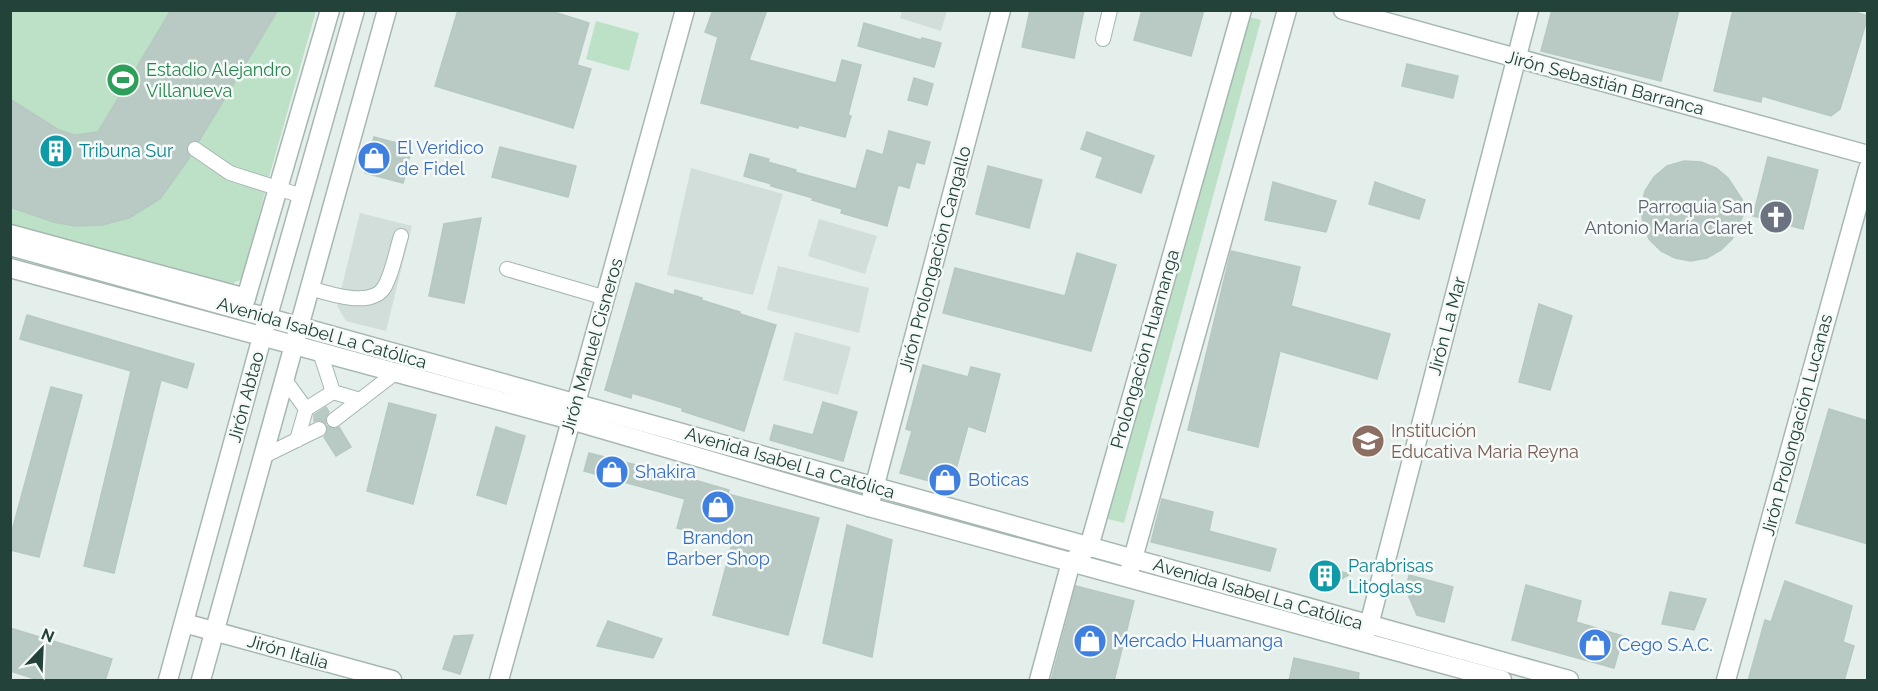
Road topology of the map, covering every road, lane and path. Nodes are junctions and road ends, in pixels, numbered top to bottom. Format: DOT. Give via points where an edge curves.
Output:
graph roads {
  1 [pos="330,10"];
  2 [pos="355,10"];
  3 [pos="387,10"];
  4 [pos="685,10"];
  5 [pos="1001,10"];
  6 [pos="1110,10"];
  7 [pos="1242,10"];
  8 [pos="1287,10"];
  9 [pos="1342,10"];
  10 [pos="1530,10"];
  11 [pos="1102,39"];
  12 [pos="1516,58"];
  13 [pos="195,149"];
  14 [pos="1868,155"];
  15 [pos="1868,169"];
  16 [pos="278,189"];
  17 [pos="302,196"];
  18 [pos="10,234"];
  19 [pos="401,236"];
  20 [pos="10,246"];
  21 [pos="10,268"];
  22 [pos="507,269"];
  23 [pos="310,288"];
  24 [pos="606,298"];
  25 [pos="244,304"];
  26 [pos="267,317"];
  27 [pos="300,327"];
  28 [pos="262,337"];
  29 [pos="294,346"];
  30 [pos="320,352"];
  31 [pos="395,373"];
  32 [pos="285,380"];
  33 [pos="333,392"];
  34 [pos="360,400"];
  35 [pos="306,409"];
  36 [pos="574,412"];
  37 [pos="334,420"];
  38 [pos="319,429"];
  39 [pos="297,440"];
  40 [pos="264,456"];
  41 [pos="875,487"];
  42 [pos="869,507"];
  43 [pos="1089,547"];
  44 [pos="1133,559"];
  45 [pos="1071,562"];
  46 [pos="1128,577"];
  47 [pos="184,623"];
  48 [pos="215,631"];
  49 [pos="1365,633"];
  50 [pos="168,681"];
  51 [pos="201,681"];
  52 [pos="392,681"];
  53 [pos="499,681"];
  54 [pos="1040,681"];
  55 [pos="1502,681"];
  56 [pos="1569,681"];
  57 [pos="1726,681"];
  1 -- 16 [label="street"];
  2 -- 17 [label="street, Jirón Abtao"];
  3 -- 23 [label="street, Jirón Abtao"];
  4 -- 24 [label="street, Jirón Manuel Cisneros"];
  5 -- 41 [label="street, Jirón Prolongación Cangallo"];
  6 -- 11 [label="lane"];
  7 -- 43 [label="street, Prolongación Huamanga"];
  8 -- 44 [label="street"];
  9 -- 12 [label="street, Jirón Sebastián Barranca"];
  10 -- 12 [label="street, Jirón La Mar"];
  12 -- 14 [label="street, Jirón Sebastián Barranca"];
  12 -- 49 [label="street, Jirón La Mar"];
  13 -- 16 [label="lane" via="230,173"];
  15 -- 57 [label="street, Jirón Prolongación Lucanas"];
  16 -- 17 [label="lane"];
  16 -- 25 [label="street"];
  17 -- 26 [label="street, Jirón Abtao"];
  18 -- 25 [label="street"];
  19 -- 23 [label="lane" via="384,287 375,296 354,299"];
  20 -- 25 [label="street, Avenida Isabel La Católica"];
  21 -- 28 [label="street, Avenida Isabel La Católica"];
  22 -- 24 [label="lane"];
  23 -- 27 [label="street, Jirón Abtao"];
  24 -- 36 [label="street, Jirón Manuel Cisneros"];
  25 -- 26 [label="street, Avenida Isabel La Católica"];
  26 -- 27 [label="street, Avenida Isabel La Católica"];
  26 -- 28 [label="street, Jirón Abtao"];
  27 -- 29 [label="street, Jirón Abtao"];
  27 -- 36 [label="street, Avenida Isabel La Católica"];
  28 -- 29 [label="street, Avenida Isabel La Católica"];
  28 -- 47 [label="street, Jirón Abtao"];
  29 -- 30 [label="street, Avenida Isabel La Católica"];
  29 -- 32 [label="street, Jirón Abtao"];
  30 -- 31 [label="street, Avenida Isabel La Católica"];
  30 -- 33 [label="lane"];
  31 -- 34 [label="lane"];
  31 -- 36 [label="street, Avenida Isabel La Católica"];
  32 -- 35 [label="lane"];
  32 -- 40 [label="street, Jirón Abtao"];
  33 -- 34 [label="lane"];
  33 -- 35 [label="lane"];
  34 -- 37 [label="lane"];
  35 -- 39 [label="lane"];
  36 -- 41 [label="street, Avenida Isabel La Católica"];
  36 -- 42 [label="street, Avenida Isabel La Católica"];
  36 -- 53 [label="street, Jirón Manuel Cisneros"];
  38 -- 39 [label="lane"];
  39 -- 40 [label="lane"];
  40 -- 48 [label="street, Jirón Abtao"];
  41 -- 42 [label="street, Jirón Prolongación Cangallo"];
  41 -- 43 [label="street, Avenida Isabel La Católica"];
  42 -- 45 [label="street, Avenida Isabel La Católica"];
  43 -- 44 [label="street, Avenida Isabel La Católica"];
  43 -- 45 [label="street"];
  44 -- 46 [label="street"];
  44 -- 49 [label="street, Avenida Isabel La Católica"];
  45 -- 46 [label="street, Avenida Isabel La Católica"];
  45 -- 54 [label="street"];
  46 -- 49 [label="street, Avenida Isabel La Católica"];
  47 -- 48 [label="street, Jirón Italia"];
  47 -- 50 [label="street, Jirón Abtao"];
  48 -- 51 [label="street, Jirón Abtao"];
  48 -- 52 [label="street, Jirón Italia"];
  49 -- 55 [label="street, Avenida Isabel La Católica"];
  49 -- 56 [label="street, Avenida Isabel La Católica"];
}
